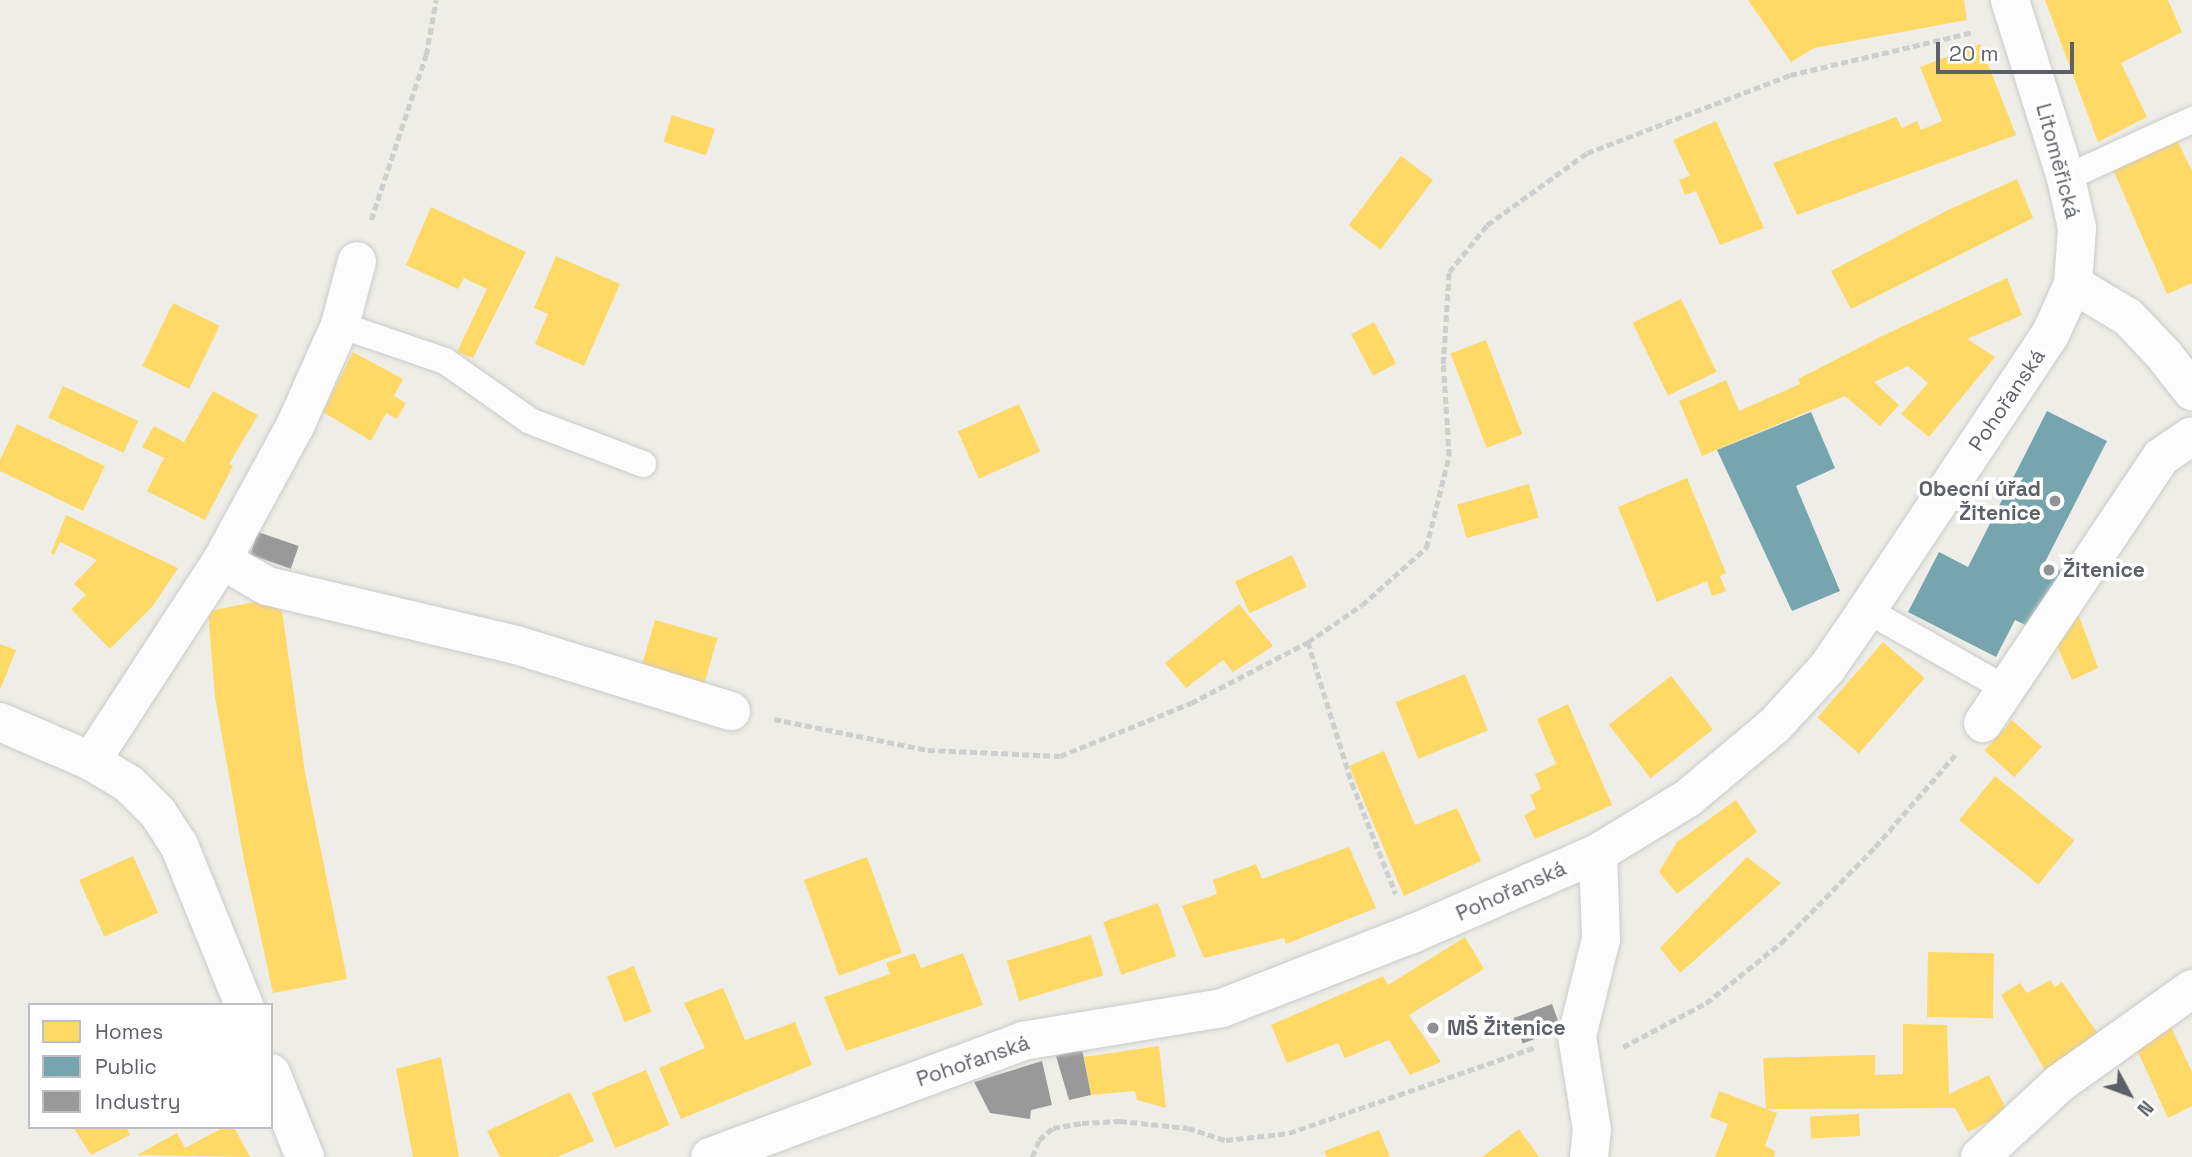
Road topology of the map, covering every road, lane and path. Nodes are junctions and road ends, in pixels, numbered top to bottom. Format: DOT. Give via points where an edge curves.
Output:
graph roads {
  1 [pos="436,0"];
  2 [pos="2013,10"];
  3 [pos="2192,120"];
  4 [pos="2066,178"];
  5 [pos="357,261"];
  6 [pos="2073,284"];
  7 [pos="340,325"];
  8 [pos="2192,391"];
  9 [pos="2192,436"];
  10 [pos="643,464"];
  11 [pos="222,560"];
  12 [pos="1867,610"];
  13 [pos="1308,642"];
  14 [pos="2006,689"];
  15 [pos="731,711"];
  16 [pos="0,722"];
  17 [pos="1983,723"];
  18 [pos="91,761"];
  19 [pos="1598,853"];
  20 [pos="1412,934"];
  21 [pos="2192,989"];
  22 [pos="243,1003"];
  23 [pos="1581,1051"];
  24 [pos="273,1078"];
  25 [pos="305,1157"];
  26 [pos="710,1157"];
  27 [pos="1032,1157"];
  28 [pos="1589,1157"];
  29 [pos="1980,1157"];
  1 -- 5 [label="path" via="426,55"];
  2 -- 4 [label="street, Litoměřická"];
  2 -- 13 [label="path" via="1934,43 1790,75 1587,153 1487,225 1450,272 1443,364 1449,456 1426,548 1362,605"];
  3 -- 4 [label="lane"];
  4 -- 6 [label="street, Litoměřická" via="2077,229"];
  5 -- 7 [label="street"];
  6 -- 8 [label="street" via="2128,317"];
  6 -- 12 [label="street, Pohořanská" via="2050,335"];
  7 -- 10 [label="lane" via="445,361 530,421"];
  7 -- 11 [label="street" via="296,424"];
  9 -- 14 [label="street" via="2161,457"];
  11 -- 15 [label="street" via="267,586 516,645"];
  11 -- 18 [label="street"];
  12 -- 14 [label="lane"];
  12 -- 19 [label="street, Pohořanská" via="1827,668 1776,725 1688,799"];
  13 -- 15 [label="path" via="1191,703 1060,756 928,750"];
  13 -- 20 [label="path" via="1352,783"];
  14 -- 17 [label="street"];
  16 -- 18 [label="street"];
  17 -- 23 [label="path" via="1875,847 1781,943 1706,1003"];
  18 -- 22 [label="street" via="129,784 158,813 179,845"];
  19 -- 20 [label="street, Pohořanská"];
  19 -- 23 [label="street" via="1601,939"];
  20 -- 26 [label="street, Pohořanská" via="1222,1007 1023,1041"];
  21 -- 29 [label="street" via="2060,1083"];
  23 -- 27 [label="path" via="1492,1060 1289,1133 1226,1140 1188,1128 1120,1121 1082,1123 1053,1128 1039,1140"];
  23 -- 28 [label="street" via="1592,1130"];
  24 -- 25 [label="street"];
}
